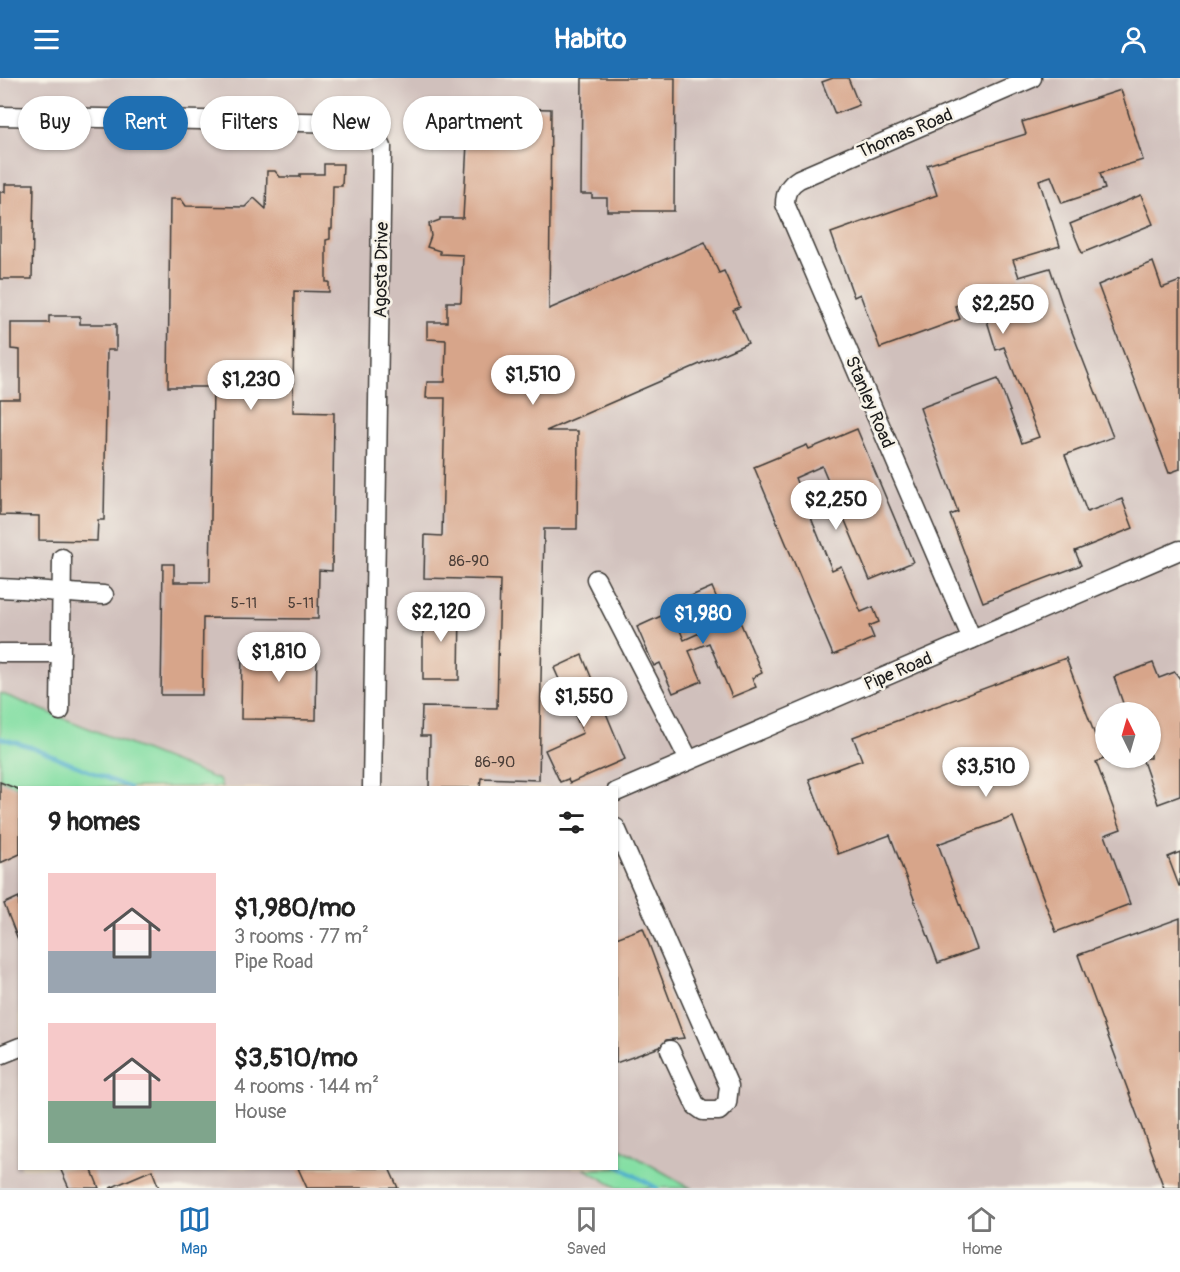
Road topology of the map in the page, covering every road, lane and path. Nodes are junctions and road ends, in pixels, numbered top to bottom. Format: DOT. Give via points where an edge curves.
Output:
graph roads {
  1 [pos="1032,78"];
  2 [pos="0,116"];
  3 [pos="785,196"];
  4 [pos="1180,550"];
  5 [pos="62,558"];
  6 [pos="596,579"];
  7 [pos="0,588"];
  8 [pos="62,594"];
  9 [pos="104,595"];
  10 [pos="972,639"];
  11 [pos="0,653"];
  12 [pos="61,653"];
  13 [pos="60,711"];
  14 [pos="689,760"];
  15 [pos="372,786"];
  16 [pos="618,791"];
  17 [pos="618,833"];
  18 [pos="18,1048"];
  19 [pos="670,1050"];
  20 [pos="0,1055"];
  1 -- 3 [label="street, Thomas Road" via="799,179"];
  2 -- 15 [label="street, Agosta Drive" via="352,123 368,127 377,135 382,147 382,170"];
  3 -- 10 [label="street, Stanley Road" via="785,204"];
  4 -- 10 [label="street, Pipe Road"];
  5 -- 8 [label="street"];
  6 -- 14 [label="street"];
  7 -- 8 [label="street"];
  8 -- 9 [label="street"];
  8 -- 12 [label="street"];
  10 -- 14 [label="street, Pipe Road"];
  11 -- 12 [label="street"];
  12 -- 13 [label="street"];
  14 -- 16 [label="street, Pipe Road"];
  17 -- 19 [label="street" via="729,1086 727,1103 719,1110 703,1111 696,1106"];
  18 -- 20 [label="street"];
}
